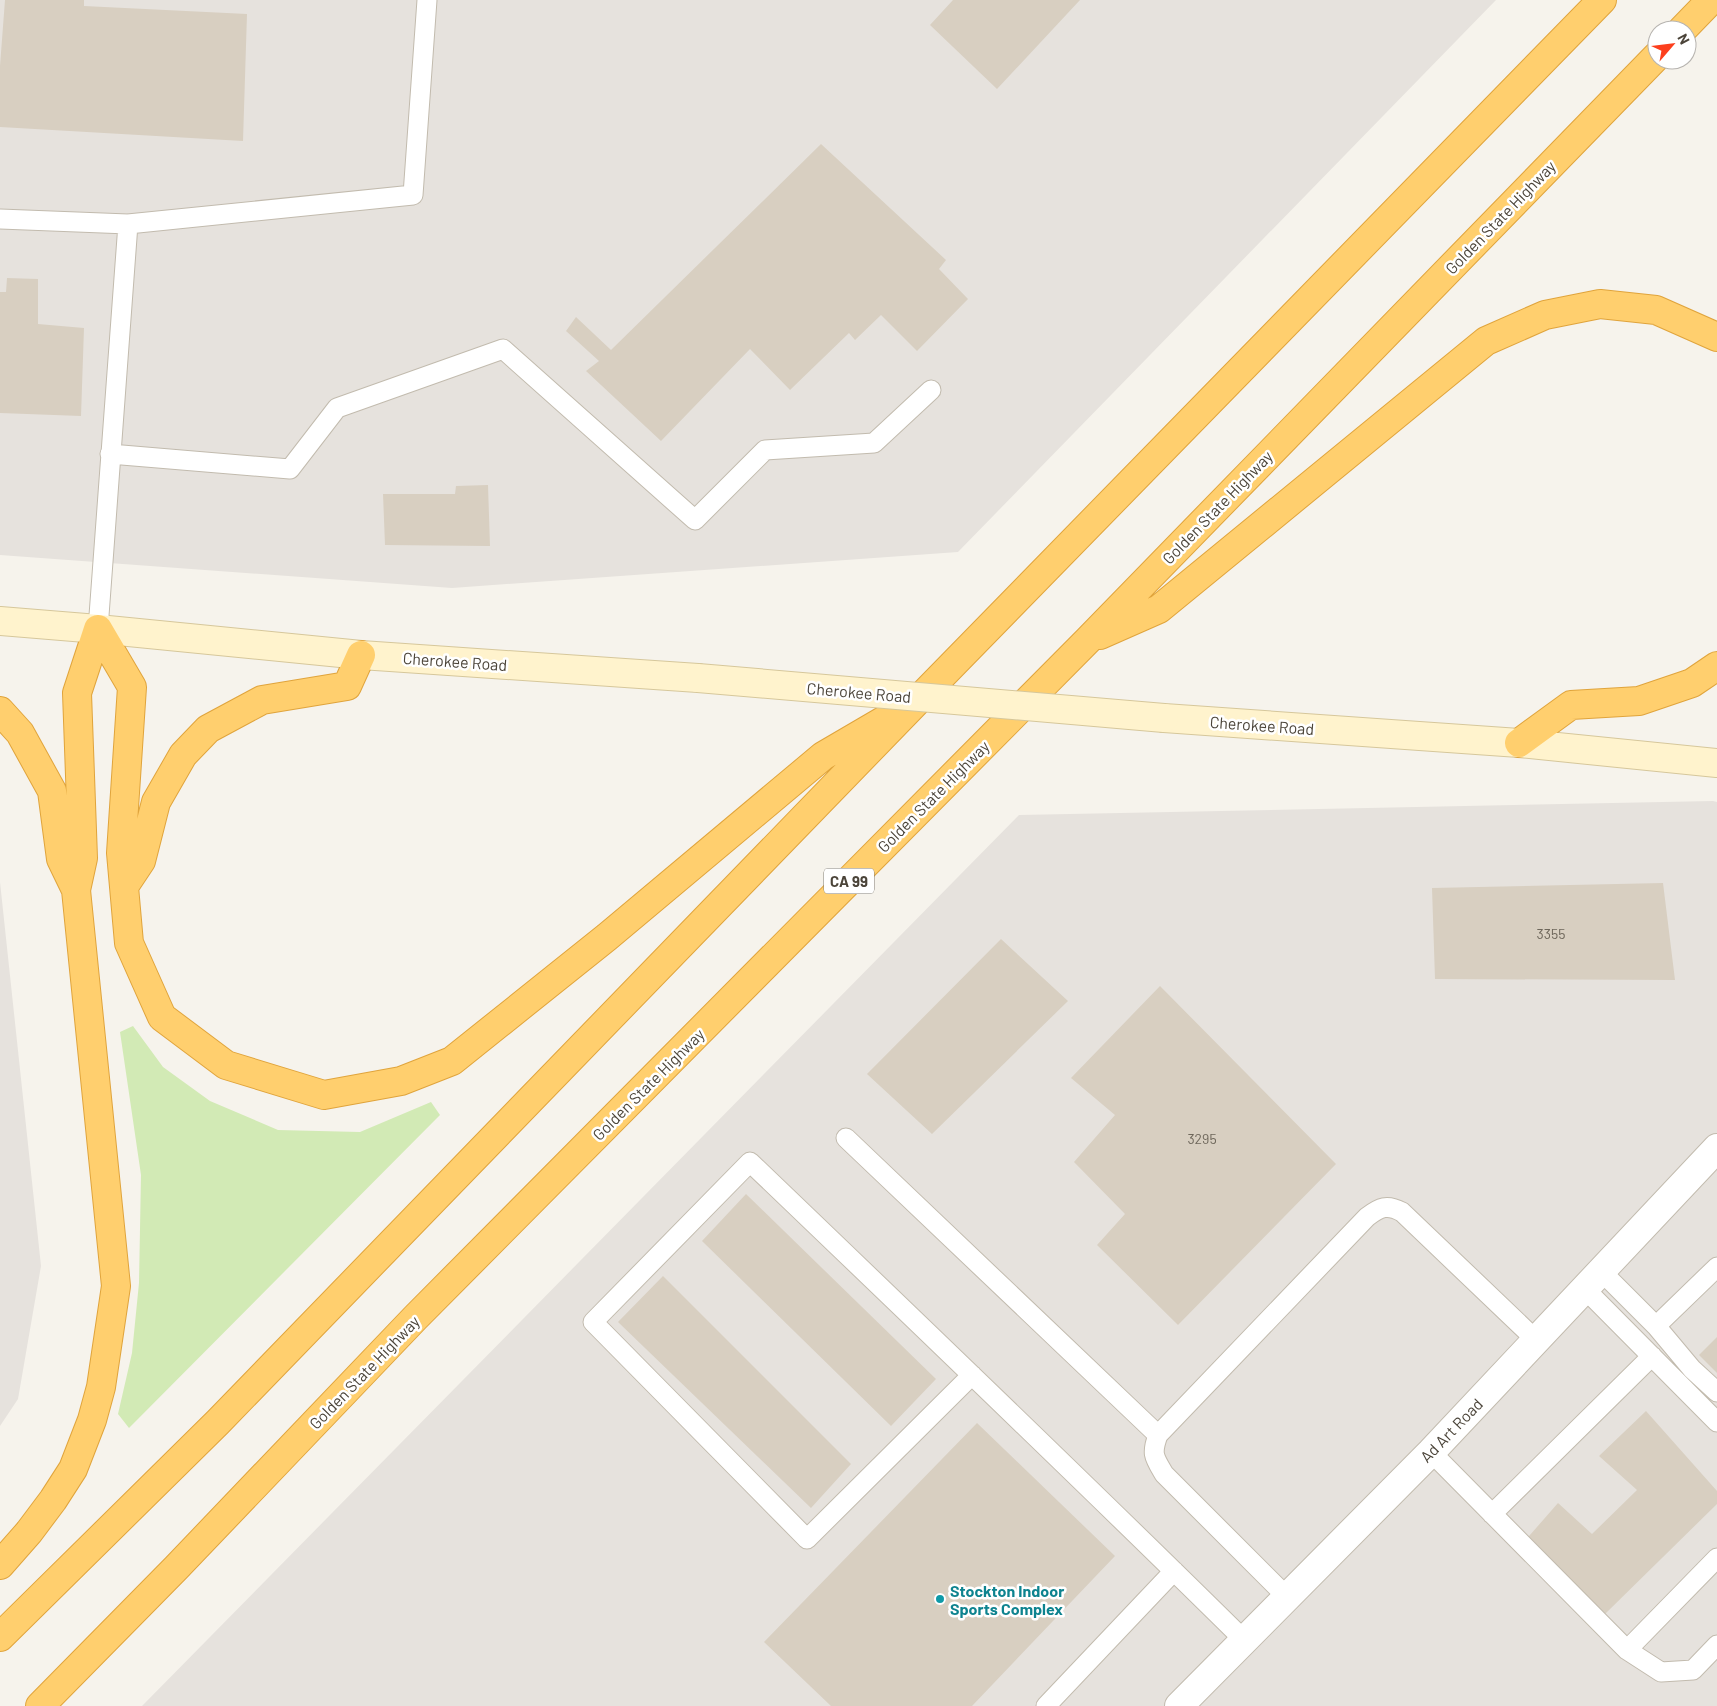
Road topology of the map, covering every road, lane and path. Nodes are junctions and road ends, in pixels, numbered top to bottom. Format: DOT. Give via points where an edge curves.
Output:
graph roads {
  1 [pos="427,0"];
  2 [pos="1602,0"];
  3 [pos="1712,0"];
  4 [pos="1692,20"];
  5 [pos="1647,66"];
  6 [pos="0,219"];
  7 [pos="128,224"];
  8 [pos="1717,338"];
  9 [pos="932,390"];
  10 [pos="110,454"];
  11 [pos="0,621"];
  12 [pos="98,629"];
  13 [pos="1088,641"];
  14 [pos="361,655"];
  15 [pos="1717,666"];
  16 [pos="919,699"];
  17 [pos="0,710"];
  18 [pos="1519,743"];
  19 [pos="1717,763"];
  20 [pos="125,885"];
  21 [pos="76,890"];
  22 [pos="846,1138"];
  23 [pos="1717,1148"];
  24 [pos="1717,1267"];
  25 [pos="1593,1280"];
  26 [pos="1656,1326"];
  27 [pos="1536,1340"];
  28 [pos="1652,1356"];
  29 [pos="972,1375"];
  30 [pos="1717,1392"];
  31 [pos="1717,1422"];
  32 [pos="1158,1434"];
  33 [pos="1431,1452"];
  34 [pos="1492,1514"];
  35 [pos="1717,1558"];
  36 [pos="0,1564"];
  37 [pos="1174,1571"];
  38 [pos="1287,1597"];
  39 [pos="0,1637"];
  40 [pos="1244,1640"];
  41 [pos="1717,1645"];
  42 [pos="1627,1650"];
  43 [pos="40,1706"];
  44 [pos="1046,1706"];
  45 [pos="1179,1706"];
  1 -- 7 [label="lane" via="413,195"];
  2 -- 16 [label="highway"];
  3 -- 4 [label="highway"];
  5 -- 13 [label="highway, Golden State Highway / CA 99"];
  6 -- 7 [label="lane"];
  7 -- 10 [label="lane"];
  8 -- 13 [label="highway" via="1656,310 1600,304 1545,315 1486,341 1159,609"];
  9 -- 10 [label="lane" via="874,443 764,450 695,520 503,349 337,408 290,469"];
  10 -- 12 [label="lane"];
  11 -- 12 [label="street, Cherokee Road"];
  12 -- 14 [label="street, Cherokee Road"];
  12 -- 20 [label="highway" via="132,687 121,853"];
  12 -- 21 [label="highway" via="77,693 83,858"];
  13 -- 43 [label="highway, Golden State Highway / CA 99" via="422,1311"];
  14 -- 18 [label="street, Cherokee Road, bridge" via="698,678 1164,718"];
  14 -- 20 [label="highway" via="347,686 262,700 208,729 183,755 156,802 141,861"];
  15 -- 18 [label="highway" via="1692,683 1639,701 1570,705"];
  16 -- 20 [label="highway" via="823,756 452,1060 401,1081 324,1095 226,1065 162,1017 129,943"];
  16 -- 39 [label="highway" via="218,1422"];
  17 -- 21 [label="highway" via="20,733 52,791 61,859"];
  18 -- 19 [label="street, Cherokee Road"];
  21 -- 36 [label="highway" via="116,1286 102,1387 72,1469 29,1532"];
  22 -- 32 [label="lane"];
  23 -- 25 [label="street, Ad Art Road"];
  24 -- 26 [label="lane"];
  25 -- 26 [label="lane"];
  25 -- 27 [label="street, Ad Art Road"];
  25 -- 28 [label="lane"];
  26 -- 30 [label="lane" via="1692,1369"];
  27 -- 32 [label="lane" via="1402,1212 1385,1207 1367,1217"];
  27 -- 33 [label="street, Ad Art Road"];
  28 -- 31 [label="lane"];
  28 -- 34 [label="lane"];
  29 -- 29 [label="lane" via="750,1162 594,1322 807,1539"];
  29 -- 37 [label="lane"];
  32 -- 38 [label="lane" via="1155,1459 1164,1474"];
  33 -- 34 [label="lane"];
  33 -- 38 [label="street, Ad Art Road"];
  34 -- 42 [label="lane"];
  35 -- 42 [label="lane"];
  37 -- 40 [label="lane"];
  37 -- 44 [label="lane"];
  38 -- 40 [label="street, Ad Art Road"];
  40 -- 45 [label="street, Ad Art Road"];
  41 -- 42 [label="lane" via="1693,1670 1661,1672"];
}
